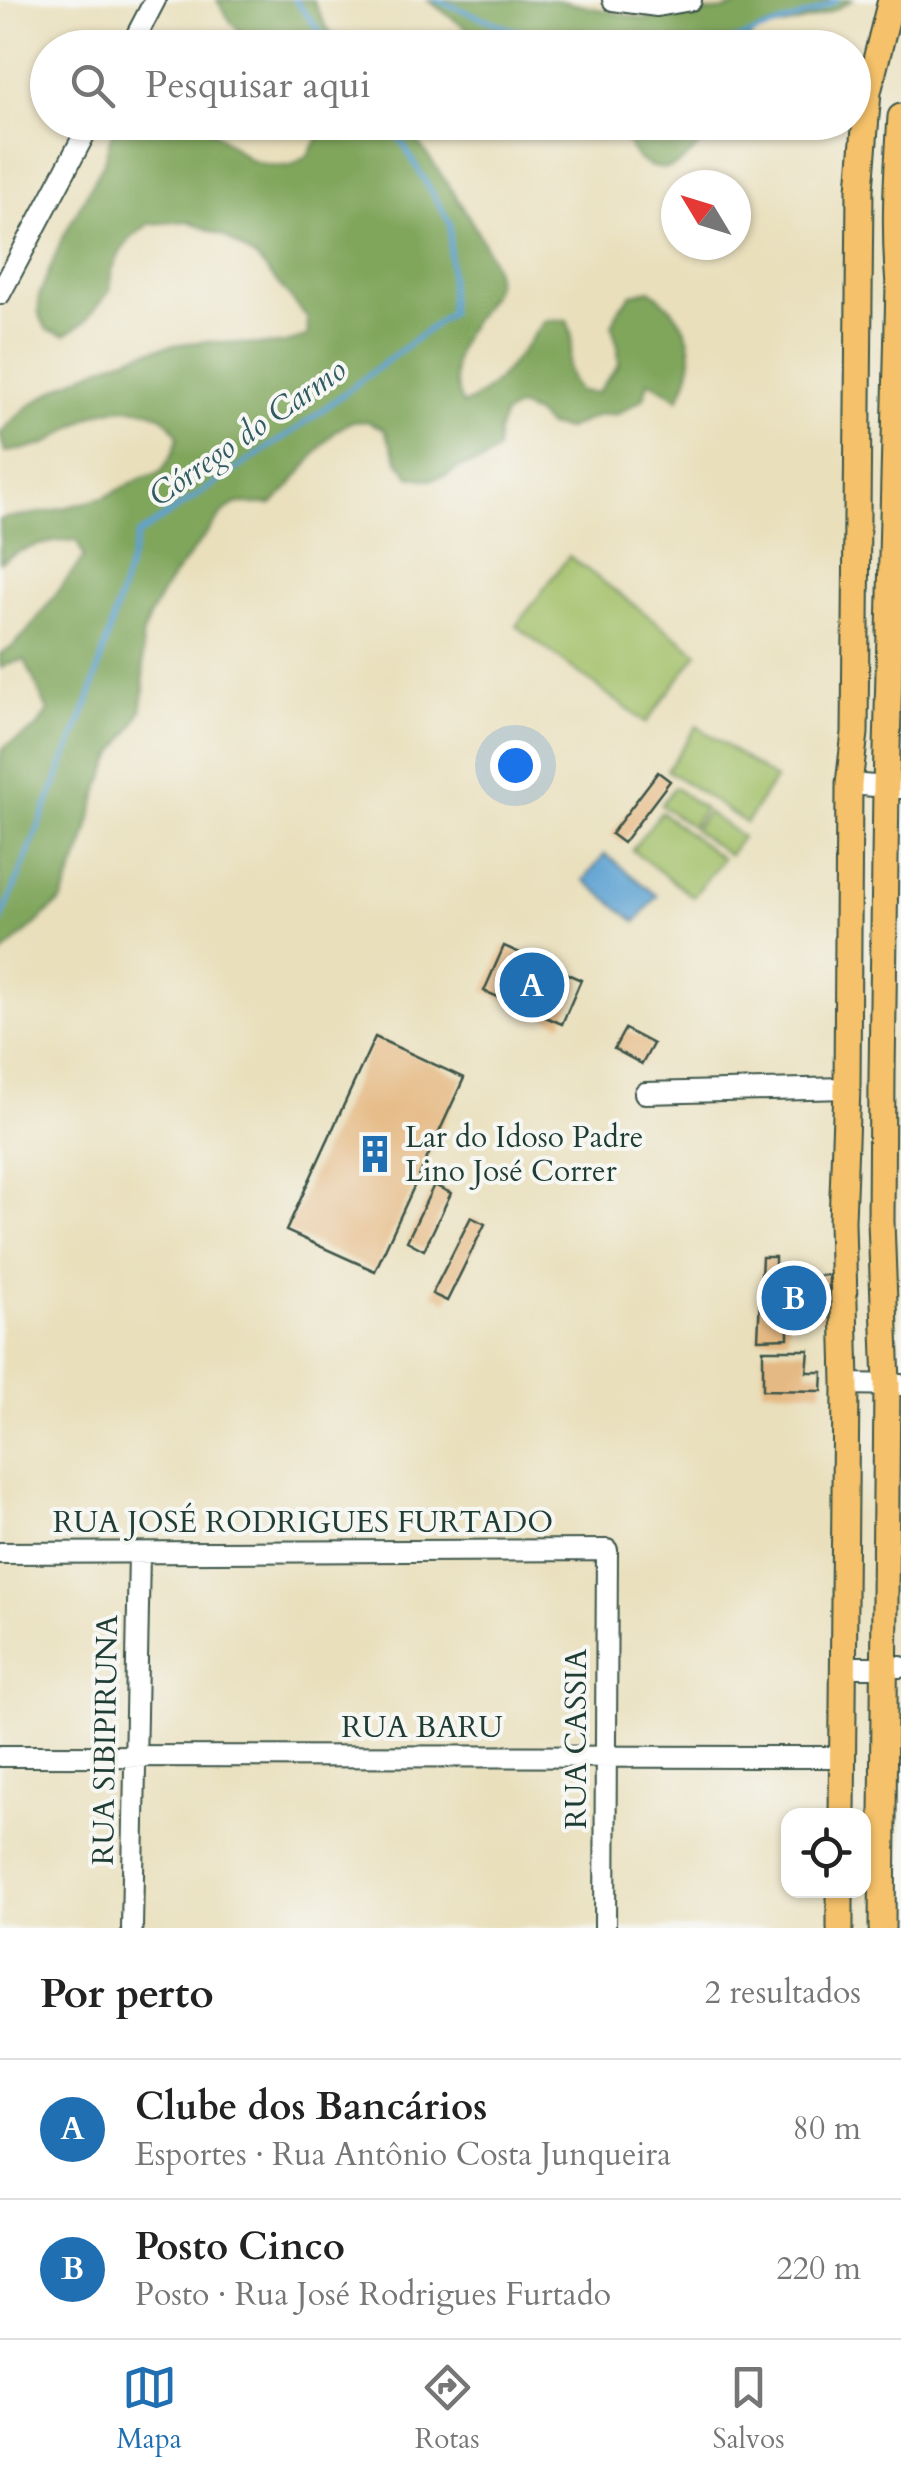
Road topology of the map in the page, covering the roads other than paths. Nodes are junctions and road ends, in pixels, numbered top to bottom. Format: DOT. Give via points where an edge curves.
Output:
graph roads {
  1 [pos="155,0"];
  2 [pos="613,0"];
  3 [pos="690,0"];
  4 [pos="891,0"];
  5 [pos="139,30"];
  6 [pos="871,80"];
  7 [pos="901,117"];
  8 [pos="81,140"];
  9 [pos="864,140"];
  10 [pos="859,276"];
  11 [pos="900,285"];
  12 [pos="0,294"];
  13 [pos="897,492"];
  14 [pos="849,784"];
  15 [pos="894,788"];
  16 [pos="892,1076"];
  17 [pos="847,1088"];
  18 [pos="645,1093"];
  19 [pos="842,1221"];
  20 [pos="881,1222"];
  21 [pos="846,1384"];
  22 [pos="894,1384"];
  23 [pos="607,1550"];
  24 [pos="139,1552"];
  25 [pos="0,1553"];
  26 [pos="892,1667"];
  27 [pos="845,1668"];
  28 [pos="0,1756"];
  29 [pos="606,1757"];
  30 [pos="134,1758"];
  31 [pos="843,1758"];
  32 [pos="842,1808"];
  33 [pos="840,1898"];
  34 [pos="132,1928"];
  35 [pos="605,1928"];
  36 [pos="840,1928"];
  37 [pos="882,1928"];
  1 -- 5 [label="street"];
  2 -- 3 [label="street" via="657,6"];
  4 -- 6 [label="main road"];
  7 -- 11 [label="main road"];
  8 -- 12 [label="street"];
  9 -- 10 [label="main road"];
  10 -- 11 [label="street"];
  10 -- 14 [label="main road"];
  11 -- 13 [label="main road"];
  13 -- 15 [label="main road"];
  14 -- 15 [label="street"];
  14 -- 17 [label="main road"];
  15 -- 16 [label="main road"];
  16 -- 20 [label="main road"];
  17 -- 18 [label="street"];
  17 -- 19 [label="main road"];
  19 -- 20 [label="main road"];
  19 -- 21 [label="main road"];
  20 -- 22 [label="main road"];
  21 -- 22 [label="street"];
  21 -- 27 [label="main road"];
  22 -- 26 [label="main road"];
  23 -- 24 [label="street, RUA JOSÉ RODRIGUES FURTADO"];
  23 -- 29 [label="street, RUA CASSIA"];
  24 -- 25 [label="street, RUA JOSÉ RODRIGUES FURTADO"];
  24 -- 30 [label="street, RUA SIBIPIRUNA"];
  26 -- 27 [label="street"];
  26 -- 37 [label="main road"];
  27 -- 31 [label="main road"];
  28 -- 30 [label="street, RUA BARU"];
  29 -- 30 [label="street, RUA BARU"];
  29 -- 31 [label="street, RUA BARU"];
  29 -- 35 [label="street, RUA CASSIA"];
  30 -- 34 [label="street, RUA SIBIPIRUNA"];
  31 -- 32 [label="main road"];
  33 -- 36 [label="main road"];
}
